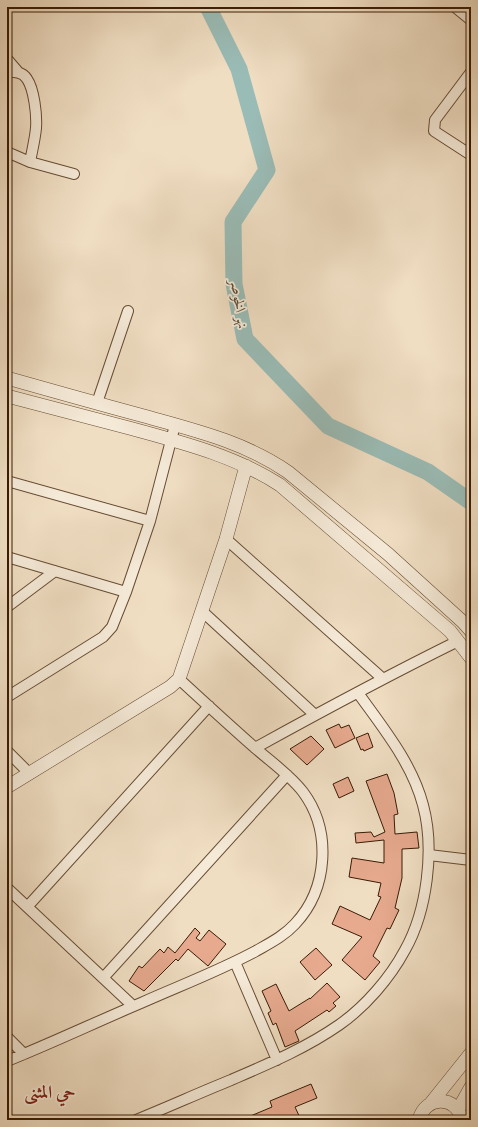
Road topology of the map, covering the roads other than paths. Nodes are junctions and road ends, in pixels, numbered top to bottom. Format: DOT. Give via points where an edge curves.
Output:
graph roads {
  1 [pos="455,7"];
  2 [pos="471,20"];
  3 [pos="7,59"];
  4 [pos="471,72"];
  5 [pos="7,73"];
  6 [pos="20,73"];
  7 [pos="7,152"];
  8 [pos="471,155"];
  9 [pos="30,162"];
  10 [pos="74,174"];
  11 [pos="128,311"];
  12 [pos="7,378"];
  13 [pos="7,396"];
  14 [pos="97,403"];
  15 [pos="175,425"];
  16 [pos="171,440"];
  17 [pos="246,466"];
  18 [pos="7,481"];
  19 [pos="150,521"];
  20 [pos="226,539"];
  21 [pos="388,554"];
  22 [pos="7,557"];
  23 [pos="377,567"];
  24 [pos="55,572"];
  25 [pos="126,592"];
  26 [pos="7,607"];
  27 [pos="203,612"];
  28 [pos="471,631"];
  29 [pos="458,641"];
  30 [pos="471,658"];
  31 [pos="382,678"];
  32 [pos="179,679"];
  33 [pos="358,693"];
  34 [pos="7,697"];
  35 [pos="209,706"];
  36 [pos="315,715"];
  37 [pos="255,748"];
  38 [pos="7,751"];
  39 [pos="29,773"];
  40 [pos="287,775"];
  41 [pos="7,787"];
  42 [pos="429,855"];
  43 [pos="471,860"];
  44 [pos="7,888"];
  45 [pos="28,906"];
  46 [pos="235,962"];
  47 [pos="104,978"];
  48 [pos="133,1006"];
  49 [pos="7,1037"];
  50 [pos="471,1053"];
  51 [pos="24,1054"];
  52 [pos="277,1060"];
  53 [pos="7,1061"];
  54 [pos="455,1072"];
  55 [pos="471,1084"];
  56 [pos="471,1087"];
  57 [pos="431,1103"];
  58 [pos="460,1115"];
  59 [pos="158,1116"];
  60 [pos="420,1116"];
  61 [pos="136,1120"];
  62 [pos="408,1120"];
  1 -- 2 [label="street"];
  3 -- 6 [label="street"];
  4 -- 8 [label="street" via="434,120 434,131"];
  5 -- 6 [label="street"];
  6 -- 9 [label="street" via="28,82 36,114"];
  7 -- 9 [label="street"];
  9 -- 10 [label="street"];
  11 -- 14 [label="street"];
  12 -- 14 [label="street"];
  13 -- 16 [label="street"];
  14 -- 15 [label="street"];
  15 -- 16 [label="street"];
  15 -- 21 [label="street" via="236,444 273,461"];
  16 -- 17 [label="street"];
  16 -- 19 [label="street"];
  17 -- 20 [label="street"];
  17 -- 23 [label="street" via="280,485"];
  18 -- 19 [label="street"];
  19 -- 25 [label="street"];
  20 -- 27 [label="street"];
  20 -- 31 [label="street"];
  21 -- 23 [label="street"];
  21 -- 28 [label="street"];
  22 -- 24 [label="street"];
  23 -- 29 [label="street"];
  24 -- 25 [label="street"];
  24 -- 26 [label="street"];
  25 -- 34 [label="street" via="112,627 103,637"];
  27 -- 32 [label="street"];
  27 -- 36 [label="street"];
  29 -- 30 [label="street"];
  29 -- 31 [label="street"];
  31 -- 33 [label="street"];
  32 -- 35 [label="street"];
  32 -- 39 [label="street"];
  33 -- 36 [label="street"];
  33 -- 42 [label="street" via="396,745 413,778 428,826"];
  35 -- 37 [label="street"];
  35 -- 45 [label="street"];
  36 -- 37 [label="street"];
  37 -- 40 [label="street"];
  38 -- 39 [label="street"];
  39 -- 41 [label="street"];
  40 -- 46 [label="street" via="303,793 315,813 322,836 323,860 319,883 309,905 296,924 278,939"];
  40 -- 47 [label="street"];
  42 -- 43 [label="street"];
  42 -- 52 [label="street" via="425,889 416,926 390,974 360,1008 340,1024"];
  44 -- 45 [label="street"];
  45 -- 47 [label="street"];
  46 -- 48 [label="street"];
  46 -- 52 [label="street"];
  47 -- 48 [label="street"];
  48 -- 51 [label="street"];
  49 -- 51 [label="street"];
  50 -- 54 [label="street"];
  51 -- 53 [label="street"];
  52 -- 59 [label="street"];
  54 -- 55 [label="street" via="460,1082"];
  54 -- 57 [label="street"];
  56 -- 58 [label="street"];
  57 -- 58 [label="street" via="449,1103"];
  57 -- 60 [label="street"];
  59 -- 61 [label="street"];
  60 -- 62 [label="street"];
}
